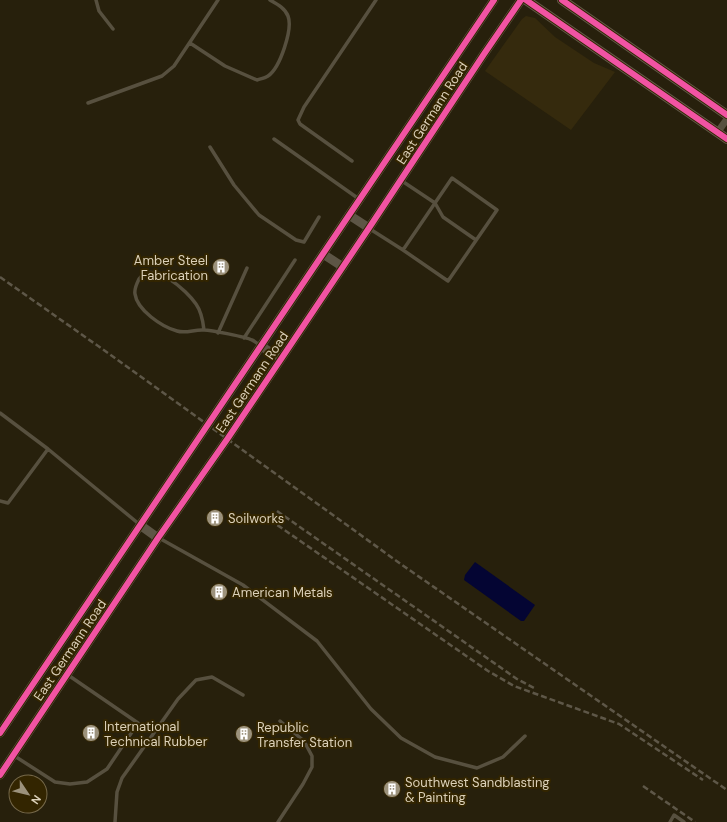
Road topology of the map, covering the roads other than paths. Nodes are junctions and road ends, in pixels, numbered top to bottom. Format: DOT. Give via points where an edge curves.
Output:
graph roads {
  1 [pos="96,0"];
  2 [pos="218,0"];
  3 [pos="270,0"];
  4 [pos="376,0"];
  5 [pos="494,0"];
  6 [pos="521,0"];
  7 [pos="526,0"];
  8 [pos="562,0"];
  9 [pos="113,29"];
  10 [pos="190,43"];
  11 [pos="88,103"];
  12 [pos="727,115"];
  13 [pos="727,119"];
  14 [pos="717,132"];
  15 [pos="274,139"];
  16 [pos="727,139"];
  17 [pos="210,147"];
  18 [pos="352,161"];
  19 [pos="401,180"];
  20 [pos="360,199"];
  21 [pos="435,203"];
  22 [pos="349,215"];
  23 [pos="319,217"];
  24 [pos="369,228"];
  25 [pos="476,240"];
  26 [pos="403,250"];
  27 [pos="323,254"];
  28 [pos="295,260"];
  29 [pos="343,267"];
  30 [pos="247,268"];
  31 [pos="204,330"];
  32 [pos="218,333"];
  33 [pos="244,338"];
  34 [pos="261,346"];
  35 [pos="281,359"];
  36 [pos="0,414"];
  37 [pos="48,450"];
  38 [pos="0,501"];
  39 [pos="140,525"];
  40 [pos="158,538"];
  41 [pos="68,675"];
  42 [pos="243,695"];
  43 [pos="280,721"];
  44 [pos="0,733"];
  45 [pos="525,736"];
  46 [pos="13,755"];
  47 [pos="0,775"];
  48 [pos="114,822"];
  49 [pos="278,822"];
  50 [pos="670,822"];
  51 [pos="684,822"];
  1 -- 9 [label="lane" via="99,11"];
  2 -- 10 [label="lane"];
  3 -- 10 [label="lane" via="284,9 290,26 277,65 268,76 257,80 226,66"];
  4 -- 18 [label="lane" via="304,107 298,120"];
  5 -- 20 [label="main road, East Germann Road"];
  6 -- 19 [label="main road, East Germann Road"];
  7 -- 14 [label="main road"];
  8 -- 12 [label="main road"];
  10 -- 11 [label="lane" via="174,66 162,76"];
  13 -- 14 [label="street"];
  14 -- 16 [label="main road"];
  15 -- 20 [label="lane"];
  17 -- 23 [label="lane" via="249,205 259,215 296,240 304,242"];
  19 -- 21 [label="lane"];
  19 -- 24 [label="main road, East Germann Road"];
  20 -- 22 [label="main road, East Germann Road"];
  21 -- 25 [label="lane" via="443,217"];
  21 -- 25 [label="lane" via="452,178 497,210"];
  21 -- 26 [label="lane"];
  22 -- 24 [label="main road"];
  22 -- 27 [label="main road, East Germann Road"];
  24 -- 26 [label="lane"];
  24 -- 29 [label="main road, East Germann Road"];
  25 -- 26 [label="lane" via="448,281"];
  27 -- 29 [label="main road"];
  27 -- 34 [label="main road, East Germann Road"];
  28 -- 33 [label="lane"];
  29 -- 35 [label="main road, East Germann Road"];
  30 -- 32 [label="lane"];
  31 -- 31 [label="lane" via="178,332 143,310 135,294 140,278 146,273 154,273 177,283 197,305"];
  31 -- 32 [label="lane"];
  32 -- 33 [label="lane"];
  33 -- 34 [label="lane"];
  34 -- 35 [label="main road"];
  34 -- 39 [label="main road, East Germann Road"];
  35 -- 40 [label="main road, East Germann Road"];
  36 -- 37 [label="lane"];
  37 -- 38 [label="lane" via="8,503"];
  37 -- 39 [label="lane"];
  39 -- 40 [label="main road"];
  39 -- 44 [label="main road, East Germann Road"];
  40 -- 41 [label="main road, East Germann Road"];
  40 -- 45 [label="lane" via="243,585 317,641 371,709 401,738 435,757 477,768 503,757"];
  41 -- 46 [label="main road, East Germann Road"];
  41 -- 46 [label="lane" via="138,723 107,769 87,782 55,782"];
  42 -- 48 [label="lane" via="212,677 196,680 178,699 122,778 117,792"];
  43 -- 49 [label="lane" via="304,740 312,756 312,768"];
  46 -- 47 [label="main road, East Germann Road"];
  50 -- 51 [label="lane" via="674,815"];
}
